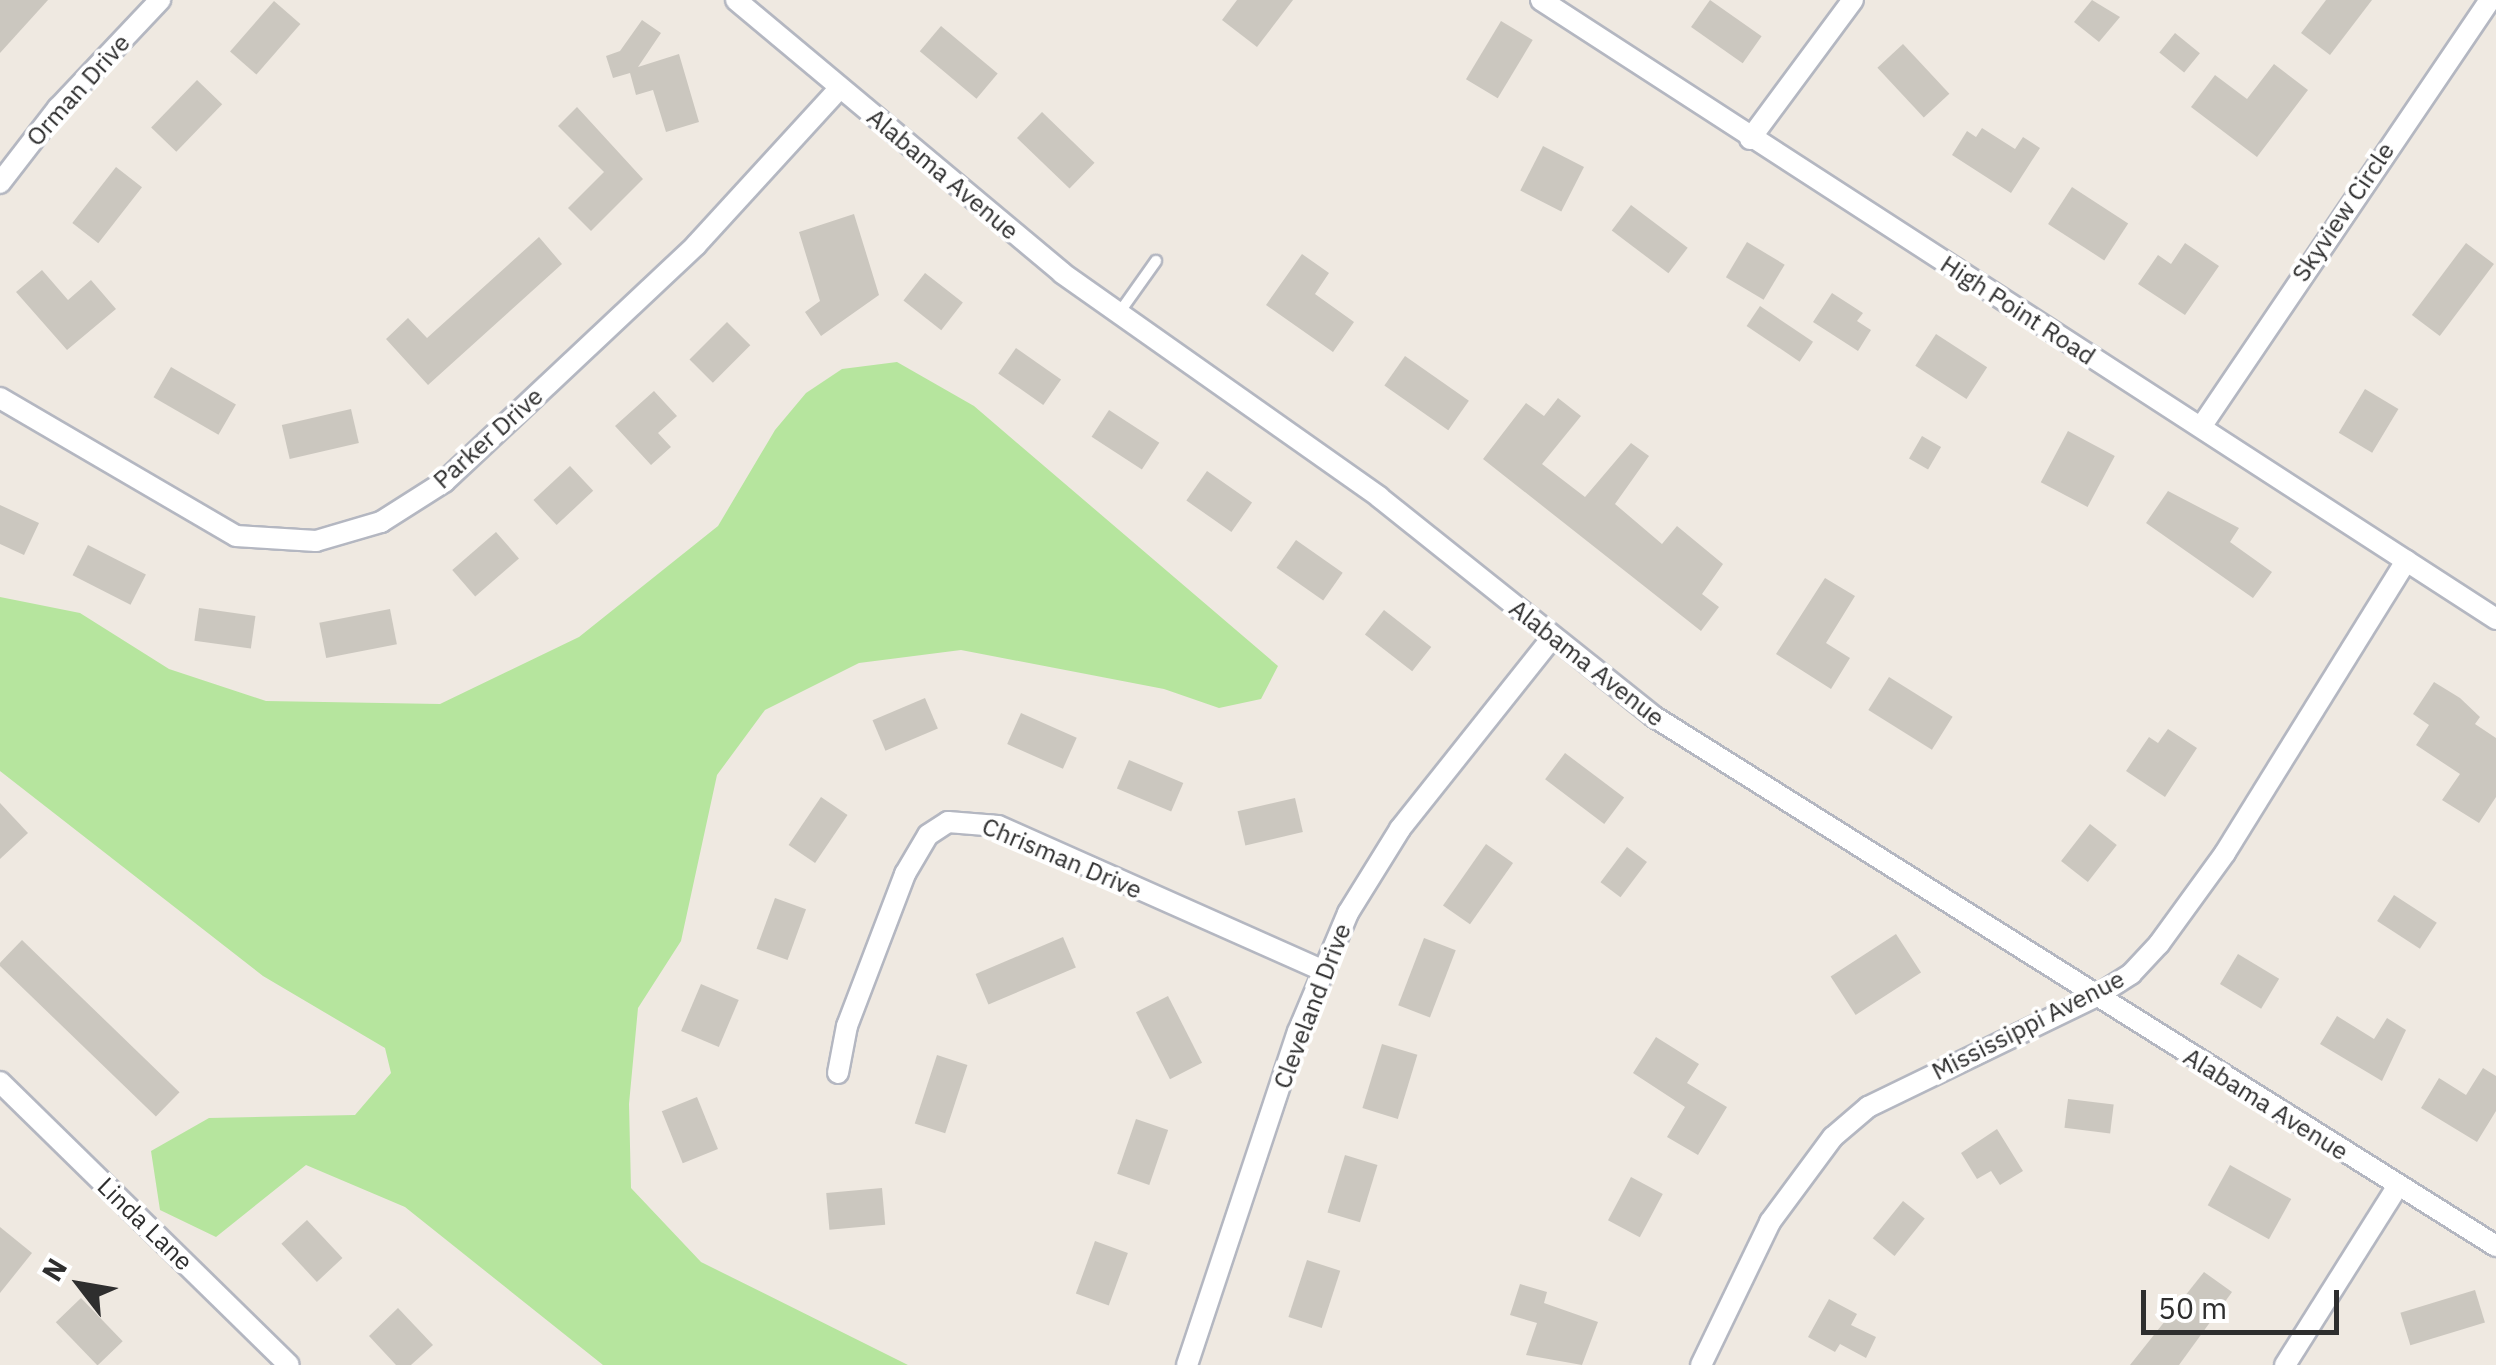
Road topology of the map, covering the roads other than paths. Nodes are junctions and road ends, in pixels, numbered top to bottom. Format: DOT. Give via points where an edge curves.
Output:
graph roads {
  1 [pos="160,0"];
  2 [pos="736,0"];
  3 [pos="1541,0"];
  4 [pos="1853,0"];
  5 [pos="2490,0"];
  6 [pos="840,88"];
  7 [pos="1750,139"];
  8 [pos="0,183"];
  9 [pos="1156,261"];
  10 [pos="1119,314"];
  11 [pos="0,398"];
  12 [pos="2201,428"];
  13 [pos="2406,561"];
  14 [pos="2496,619"];
  15 [pos="1550,639"];
  16 [pos="1321,970"];
  17 [pos="2094,996"];
  18 [pos="838,1073"];
  19 [pos="0,1082"];
  20 [pos="2397,1187"];
  21 [pos="2496,1246"];
  22 [pos="289,1365"];
  23 [pos="1186,1365"];
  24 [pos="1700,1365"];
  25 [pos="2285,1365"];
  1 -- 8 [label="street, Orman Drive" via="58,108"];
  2 -- 6 [label="street, Alabama Avenue"];
  3 -- 7 [label="street, High Point Road"];
  4 -- 7 [label="street"];
  5 -- 12 [label="street, Skyview Circle"];
  6 -- 10 [label="street, Alabama Avenue"];
  6 -- 11 [label="street, Parker Drive" via="654,284 444,482 380,522 316,540 236,536"];
  7 -- 12 [label="street, High Point Road"];
  9 -- 10 [label="lane"];
  10 -- 15 [label="street, Alabama Avenue" via="1379,496"];
  12 -- 13 [label="street, High Point Road"];
  13 -- 14 [label="street, High Point Road"];
  13 -- 17 [label="street, Mississippi Avenue" via="2225,854 2159,944 2131,974"];
  15 -- 16 [label="street, Cleveland Drive" via="1400,829"];
  15 -- 17 [label="street, Alabama Avenue" via="1727,767"];
  16 -- 18 [label="street, Chrisman Drive" via="998,826 948,822 928,835 905,874 847,1026"];
  16 -- 23 [label="street, Cleveland Drive"];
  17 -- 20 [label="street, Alabama Avenue"];
  17 -- 24 [label="street, Mississippi Avenue" via="1868,1107 1834,1136 1770,1222"];
  19 -- 22 [label="street, Linda Lane"];
  20 -- 21 [label="street, Alabama Avenue"];
  20 -- 25 [label="street"];
}
